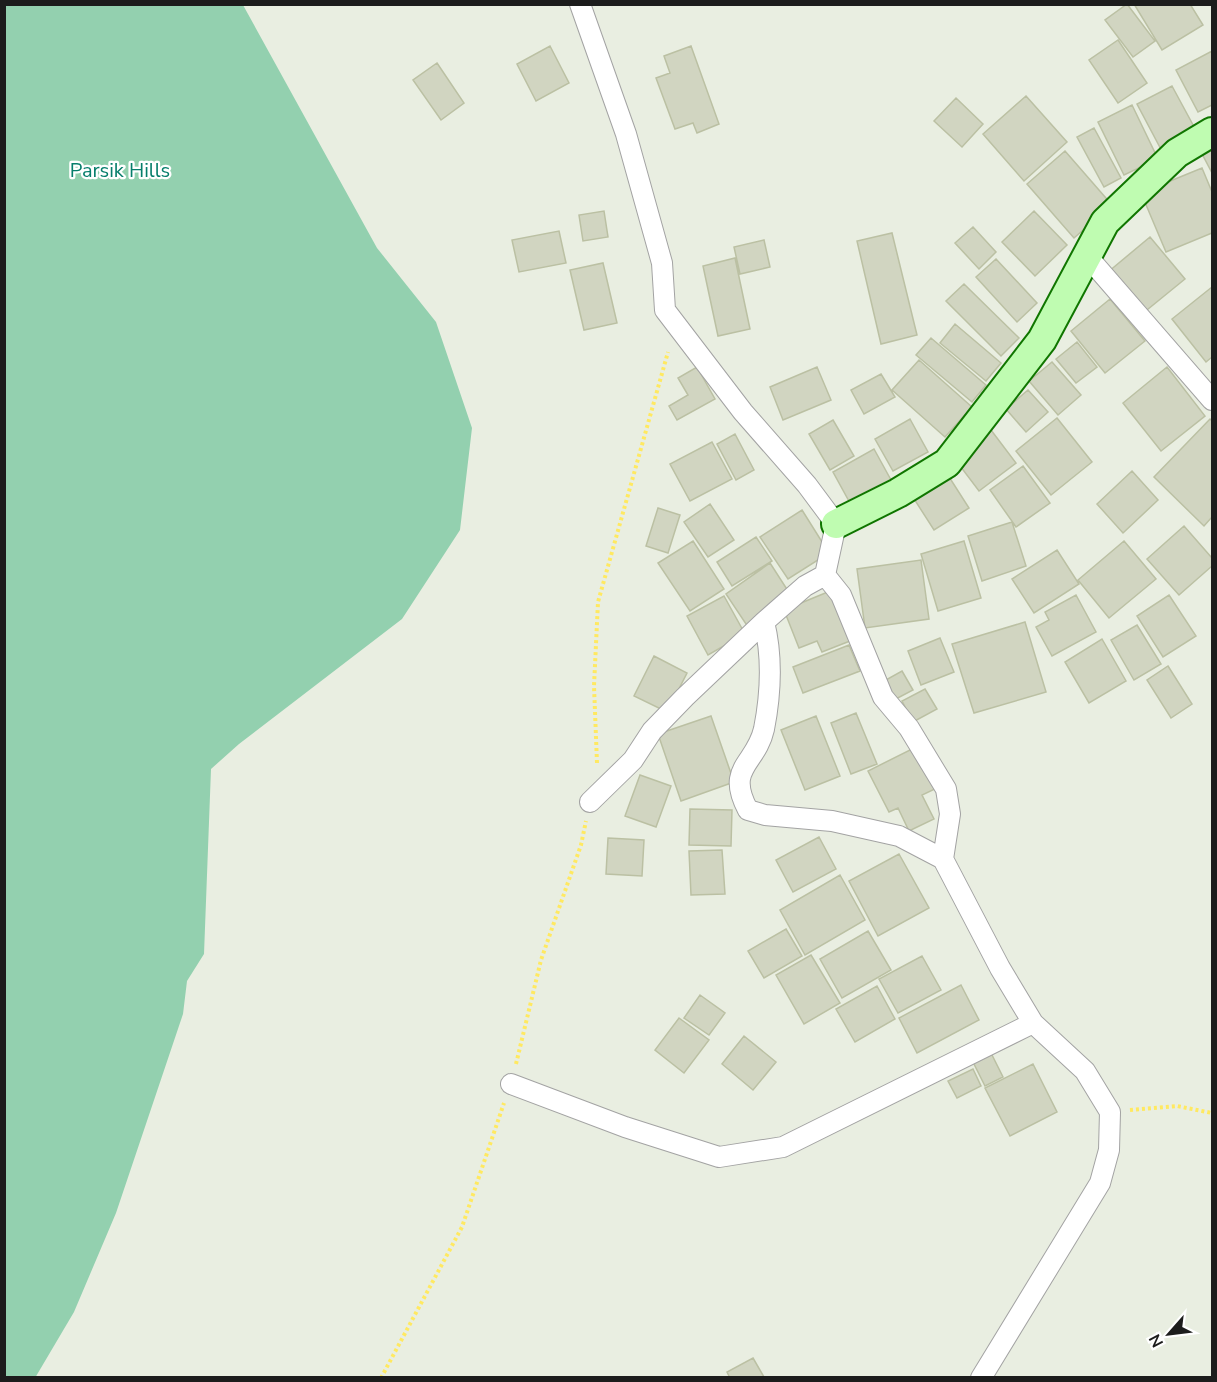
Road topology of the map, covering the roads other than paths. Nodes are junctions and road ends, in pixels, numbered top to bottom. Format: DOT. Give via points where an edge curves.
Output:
graph roads {
  1 [pos="580,4"];
  2 [pos="1212,132"];
  3 [pos="1087,256"];
  4 [pos="1212,400"];
  5 [pos="836,524"];
  6 [pos="825,575"];
  7 [pos="764,622"];
  8 [pos="590,802"];
  9 [pos="945,851"];
  10 [pos="1033,1023"];
  11 [pos="511,1084"];
  12 [pos="981,1377"];
  1 -- 5 [label="street" via="629,145 662,263 665,310"];
  2 -- 3 [label="street" via="1177,153 1105,222"];
  3 -- 4 [label="street"];
  3 -- 5 [label="street" via="1042,340 947,463"];
  5 -- 6 [label="street"];
  6 -- 7 [label="street" via="805,586"];
  6 -- 9 [label="street" via="841,595 884,697 909,728 946,789 950,814"];
  7 -- 8 [label="street" via="652,731 633,760"];
  7 -- 9 [label="street" via="771,671 760,743 740,776 748,810 831,821"];
  9 -- 10 [label="street" via="1000,968"];
  10 -- 11 [label="street" via="783,1147 718,1157"];
  10 -- 12 [label="street" via="1085,1071 1110,1112 1109,1150 1100,1183"];
}
